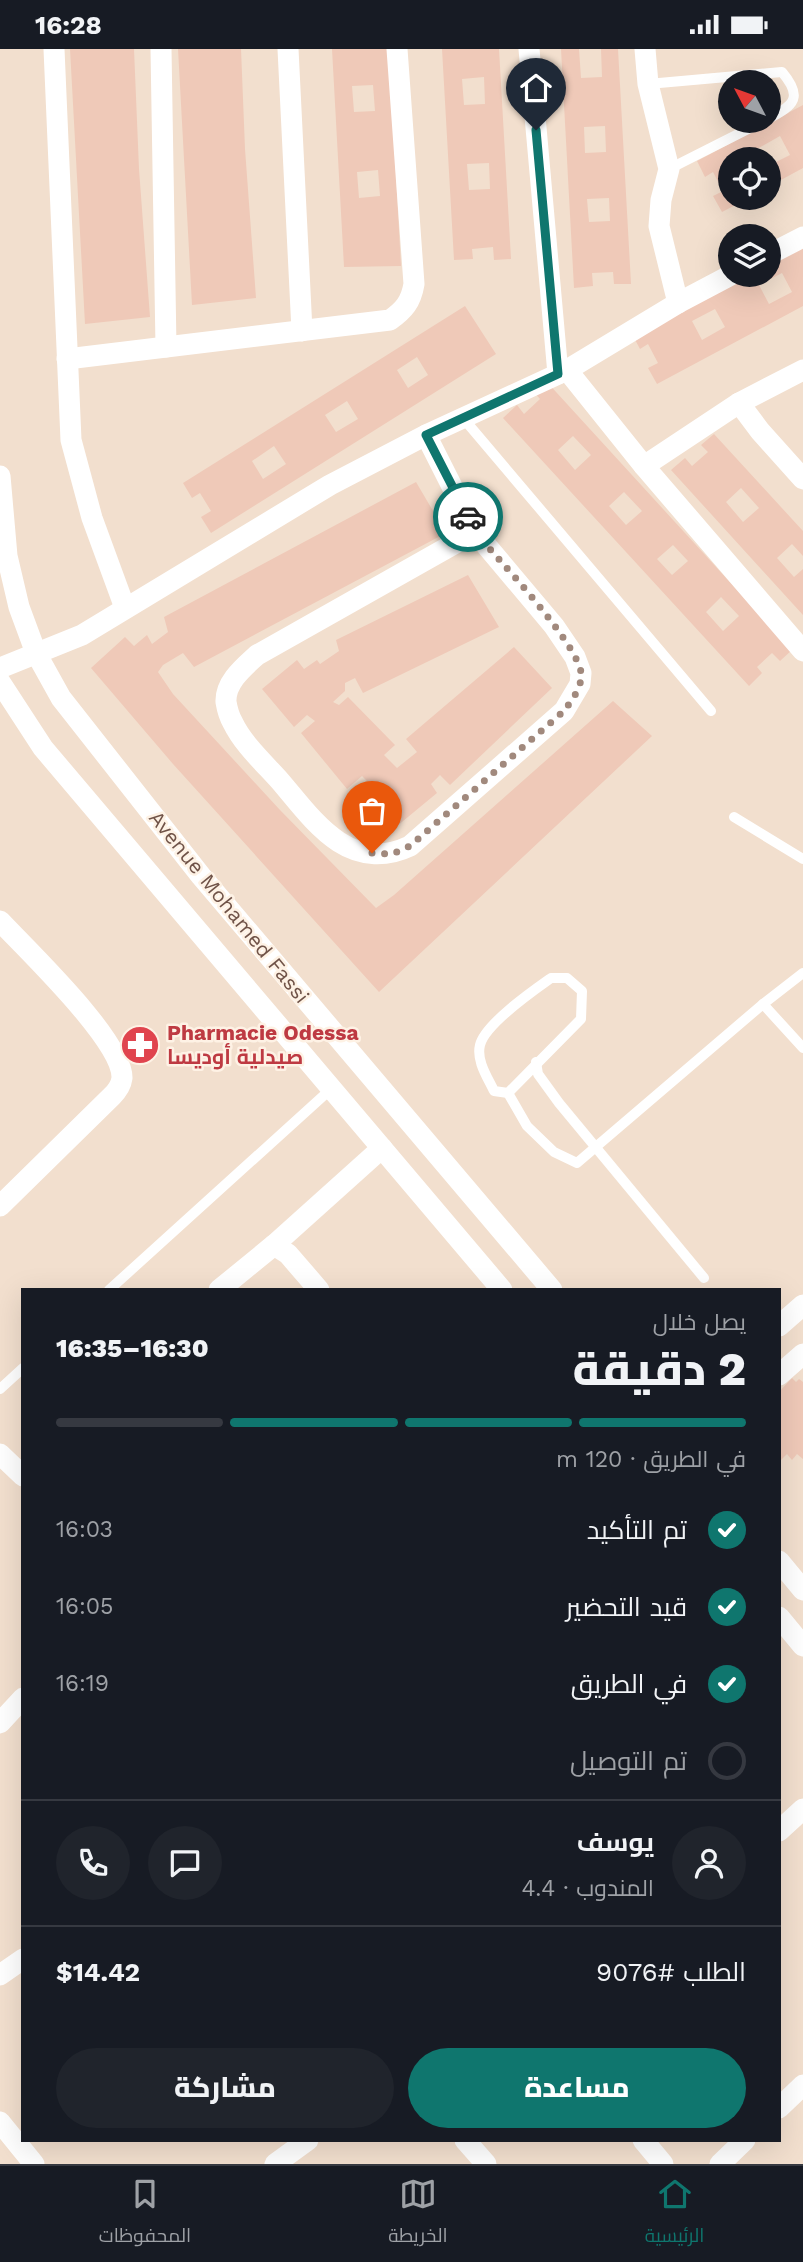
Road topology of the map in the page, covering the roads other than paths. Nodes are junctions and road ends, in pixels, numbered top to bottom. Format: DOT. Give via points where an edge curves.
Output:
graph roads {
  1 [pos="54,49"];
  2 [pos="161,49"];
  3 [pos="288,49"];
  4 [pos="397,49"];
  5 [pos="528,49"];
  6 [pos="645,49"];
  7 [pos="781,72"];
  8 [pos="718,77"];
  9 [pos="648,83"];
  10 [pos="781,112"];
  11 [pos="740,133"];
  12 [pos="669,169"];
  13 [pos="803,237"];
  14 [pos="781,248"];
  15 [pos="718,282"];
  16 [pos="678,303"];
  17 [pos="302,331"];
  18 [pos="166,347"];
  19 [pos="67,359"];
  20 [pos="803,369"];
  21 [pos="562,372"];
  22 [pos="739,403"];
  23 [pos="463,418"];
  24 [pos="426,435"];
  25 [pos="644,466"];
  26 [pos="0,476"];
  27 [pos="803,479"];
  28 [pos="475,532"];
  29 [pos="125,608"];
  30 [pos="803,651"];
  31 [pos="36,653"];
  32 [pos="0,668"];
  33 [pos="0,682"];
  34 [pos="711,711"];
  35 [pos="734,817"];
  36 [pos="803,859"];
  37 [pos="0,921"];
  38 [pos="803,973"];
  39 [pos="763,1004"];
  40 [pos="803,1048"];
  41 [pos="536,1062"];
  42 [pos="332,1088"];
  43 [pos="508,1093"];
  44 [pos="382,1148"];
  45 [pos="595,1149"];
  46 [pos="0,1206"];
  47 [pos="274,1245"];
  48 [pos="704,1278"];
  49 [pos="111,1288"];
  50 [pos="221,1288"];
  51 [pos="317,1288"];
  52 [pos="500,1288"];
  53 [pos="550,1288"];
  54 [pos="803,1305"];
  55 [pos="781,1324"];
  56 [pos="803,1353"];
  57 [pos="21,1370"];
  58 [pos="781,1373"];
  59 [pos="0,1389"];
  60 [pos="0,1454"];
  61 [pos="21,1474"];
  62 [pos="781,1564"];
  63 [pos="803,1590"];
  64 [pos="781,1619"];
  65 [pos="803,1646"];
  66 [pos="21,1700"];
  67 [pos="0,1723"];
  68 [pos="803,1809"];
  69 [pos="781,1829"];
  70 [pos="21,1960"];
  71 [pos="0,1975"];
  72 [pos="803,2085"];
  73 [pos="781,2106"];
  74 [pos="0,2122"];
  75 [pos="305,2142"];
  76 [pos="467,2142"];
  77 [pos="645,2142"];
  78 [pos="743,2142"];
  79 [pos="13,2144"];
  80 [pos="34,2164"];
  81 [pos="275,2164"];
  82 [pos="486,2164"];
  83 [pos="663,2164"];
  84 [pos="720,2164"];
  1 -- 19 [label="street"];
  2 -- 18 [label="street"];
  3 -- 17 [label="street"];
  4 -- 17 [label="street" via="412,299 390,320"];
  5 -- 21 [label="street"];
  6 -- 9 [label="street"];
  7 -- 10 [label="lane" via="798,92 795,102"];
  8 -- 9 [label="lane"];
  9 -- 12 [label="street"];
  11 -- 12 [label="lane"];
  12 -- 16 [label="street" via="659,226"];
  13 -- 14 [label="street"];
  15 -- 16 [label="street"];
  16 -- 21 [label="street"];
  17 -- 18 [label="street"];
  18 -- 19 [label="street"];
  19 -- 29 [label="street" via="71,440 92,517"];
  20 -- 22 [label="street"];
  21 -- 23 [label="street"];
  21 -- 25 [label="street"];
  22 -- 25 [label="street"];
  22 -- 27 [label="street"];
  23 -- 24 [label="street"];
  23 -- 34 [label="lane"];
  24 -- 28 [label="street"];
  24 -- 29 [label="street" via="330,485"];
  25 -- 30 [label="street"];
  26 -- 31 [label="street, Avenue Mohamed Fassi" via="7,556"];
  28 -- 28 [label="street" via="554,626 575,657 580,684 564,711 410,846 392,854 357,850 319,826 250,747 233,723 226,702 229,687 257,655"];
  29 -- 31 [label="street" via="82,635"];
  31 -- 32 [label="street"];
  31 -- 53 [label="street, Avenue Mohamed Fassi" via="61,698 201,876"];
  33 -- 42 [label="street, Avenue Mohamed Fassi" via="51,759"];
  35 -- 36 [label="lane"];
  37 -- 46 [label="street" via="88,1016 114,1053 122,1076 112,1096"];
  38 -- 39 [label="lane"];
  39 -- 40 [label="lane"];
  39 -- 45 [label="lane"];
  41 -- 43 [label="lane"];
  41 -- 43 [label="lane" via="581,1019 582,991 567,978 551,978 533,990 492,1025 480,1045 481,1065 494,1091"];
  41 -- 45 [label="lane" via="546,1087"];
  42 -- 44 [label="street, Avenue Mohamed Fassi"];
  42 -- 49 [label="lane"];
  43 -- 45 [label="lane" via="527,1126 554,1152 577,1163"];
  44 -- 47 [label="street"];
  44 -- 52 [label="street, Avenue Mohamed Fassi"];
  45 -- 48 [label="lane"];
  47 -- 50 [label="street"];
  47 -- 51 [label="street"];
  54 -- 55 [label="street"];
  56 -- 58 [label="street"];
  57 -- 59 [label="lane"];
  60 -- 61 [label="street"];
  62 -- 63 [label="street"];
  64 -- 65 [label="street"];
  66 -- 67 [label="street"];
  68 -- 69 [label="street"];
  70 -- 71 [label="street"];
  72 -- 73 [label="street"];
  74 -- 79 [label="street"];
  75 -- 81 [label="street"];
  76 -- 82 [label="street"];
  77 -- 83 [label="street"];
  78 -- 84 [label="street"];
  79 -- 80 [label="street"];
}
